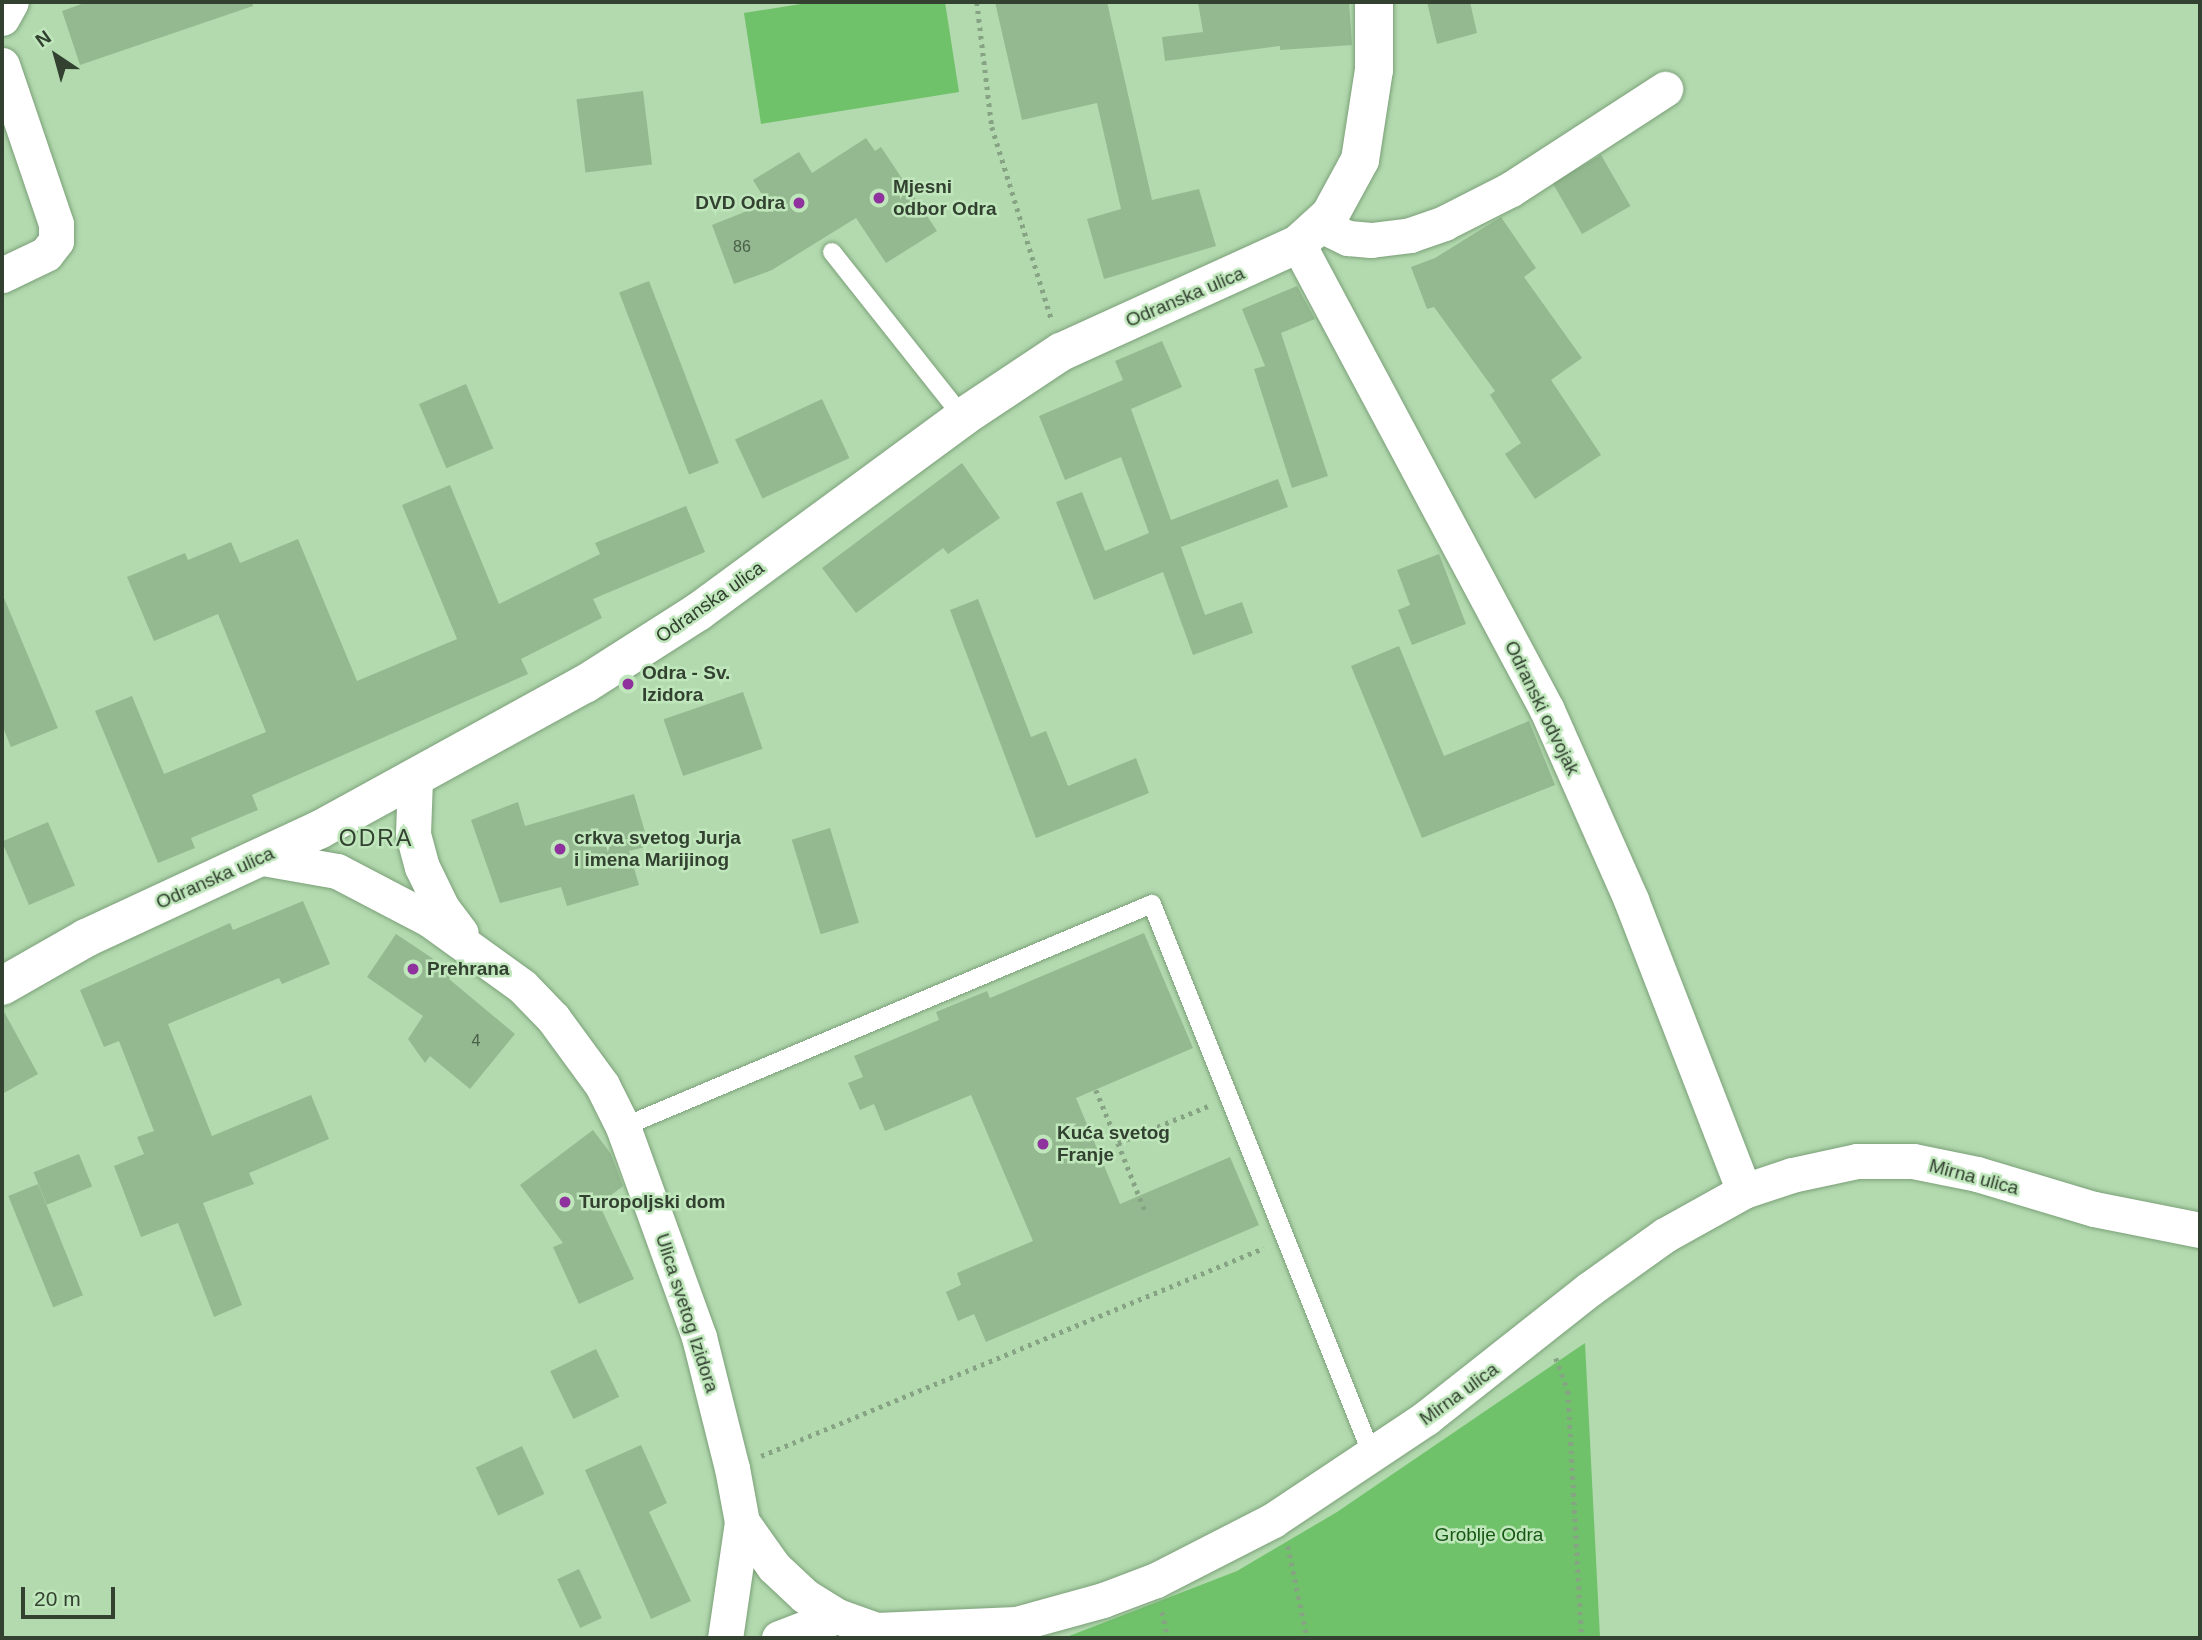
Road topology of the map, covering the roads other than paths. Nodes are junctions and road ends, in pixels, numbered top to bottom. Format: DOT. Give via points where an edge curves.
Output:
graph roads {
  1 [pos="11,2"];
  2 [pos="1374,2"];
  3 [pos="2,18"];
  4 [pos="2,65"];
  5 [pos="1665,89"];
  6 [pos="1310,234"];
  7 [pos="832,252"];
  8 [pos="2,275"];
  9 [pos="963,417"];
  10 [pos="415,779"];
  11 [pos="263,858"];
  12 [pos="471,947"];
  13 [pos="2,986"];
  14 [pos="623,1127"];
  15 [pos="1744,1191"];
  16 [pos="2200,1230"];
  17 [pos="1372,1455"];
  18 [pos="742,1522"];
  19 [pos="837,1616"];
  20 [pos="725,1638"];
  21 [pos="779,1638"];
  1 -- 3 [label="street"];
  2 -- 6 [label="street" via="1374,70 1360,160"];
  4 -- 8 [label="street" via="57,224 56,241 47,254"];
  5 -- 6 [label="street" via="1511,189 1444,223 1410,235 1371,240"];
  6 -- 9 [label="street, Odranska ulica" via="1061,352"];
  6 -- 15 [label="street, Odranski odvojak" via="1547,710 1630,900"];
  7 -- 9 [label="lane"];
  9 -- 10 [label="street, Odranska ulica" via="642,650"];
  10 -- 11 [label="street, Odranska ulica"];
  10 -- 12 [label="street" via="414,834 422,867 442,908"];
  11 -- 12 [label="street, Ulica svetog Izidora" via="337,871 429,919"];
  11 -- 13 [label="street, Odranska ulica" via="86,938"];
  12 -- 14 [label="street, Ulica svetog Izidora" via="522,986 552,1018 602,1085"];
  14 -- 17 [label="lane" via="1152,904"];
  14 -- 18 [label="street, Ulica svetog Izidora" via="699,1337"];
  15 -- 16 [label="street, Mirna ulica" via="1826,1166 1880,1159 1913,1161 1978,1174 2094,1209"];
  15 -- 17 [label="street, Mirna ulica" via="1628,1261 1484,1377"];
  17 -- 19 [label="street, Mirna ulica" via="1211,1555 1103,1600 1016,1624 936,1631 876,1630"];
  18 -- 19 [label="street, Mirna ulica" via="774,1567 805,1596"];
  18 -- 20 [label="street"];
  19 -- 21 [label="street"];
}
